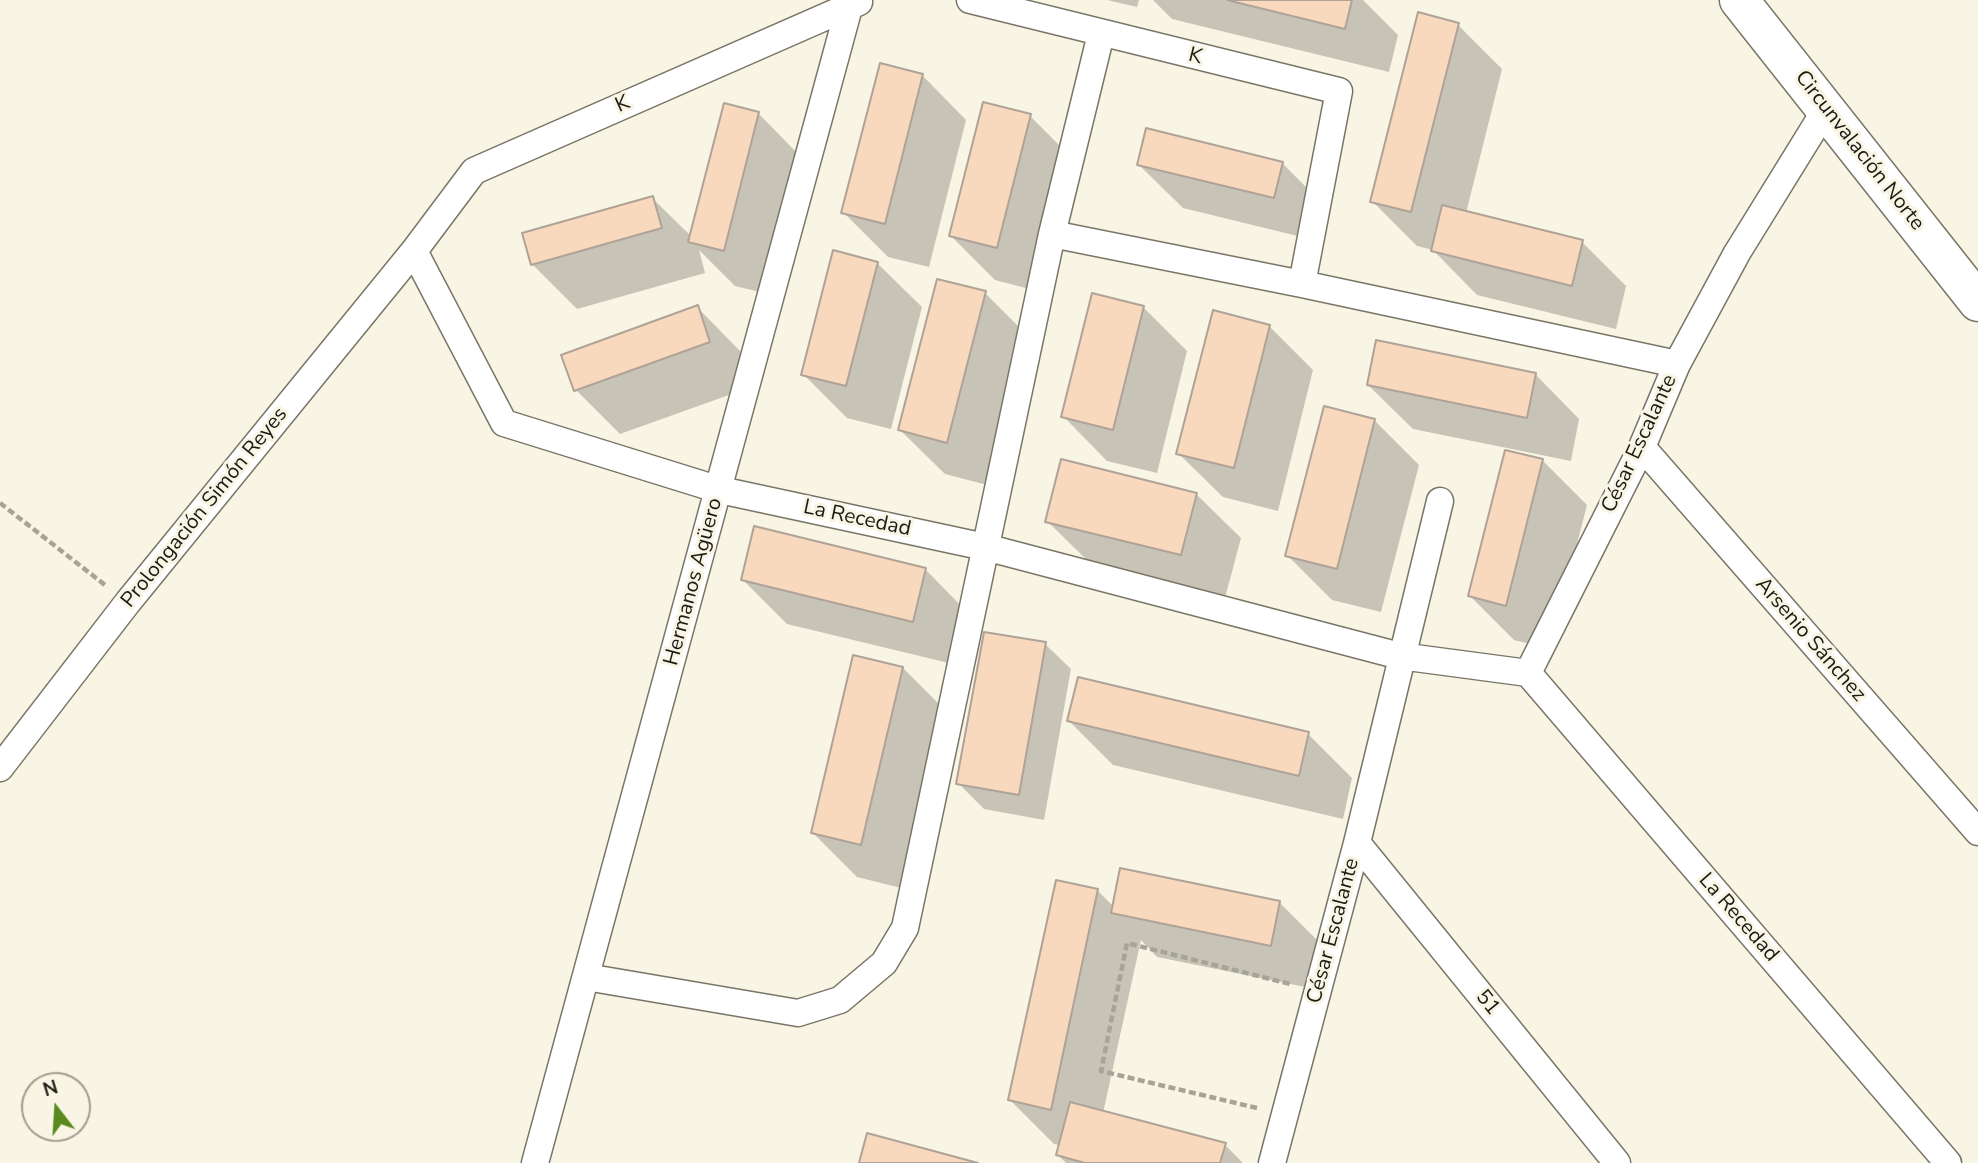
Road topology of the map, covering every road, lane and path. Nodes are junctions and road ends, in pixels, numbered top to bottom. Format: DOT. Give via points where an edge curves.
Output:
graph roads {
  1 [pos="970,0"];
  2 [pos="1739,0"];
  3 [pos="855,2"];
  4 [pos="1101,34"];
  5 [pos="1826,108"];
  6 [pos="1052,234"];
  7 [pos="414,251"];
  8 [pos="1302,284"];
  9 [pos="1978,302"];
  10 [pos="1677,364"];
  11 [pos="1642,447"];
  12 [pos="720,490"];
  13 [pos="1440,501"];
  14 [pos="0,503"];
  15 [pos="985,547"];
  16 [pos="128,602"];
  17 [pos="1400,656"];
  18 [pos="1528,673"];
  19 [pos="0,768"];
  20 [pos="1978,832"];
  21 [pos="1357,842"];
  22 [pos="586,977"];
  23 [pos="1318,990"];
  24 [pos="1285,1114"];
  25 [pos="536,1163"];
  26 [pos="1272,1163"];
  27 [pos="1617,1163"];
  28 [pos="1948,1163"];
  1 -- 4 [label="street, K"];
  2 -- 5 [label="street, Circunvalación Norte"];
  3 -- 7 [label="street, K" via="474,171"];
  3 -- 12 [label="street, Hermanos Agüero"];
  4 -- 6 [label="street"];
  4 -- 8 [label="street, K" via="1339,91"];
  5 -- 9 [label="street, Circunvalación Norte"];
  5 -- 10 [label="street, César Escalante" via="1737,253"];
  6 -- 8 [label="street"];
  6 -- 15 [label="street"];
  7 -- 12 [label="street, La Recedad" via="504,423"];
  7 -- 16 [label="street, Prolongación Simón Reyes"];
  8 -- 10 [label="street"];
  10 -- 11 [label="street, César Escalante"];
  11 -- 18 [label="street, César Escalante"];
  11 -- 20 [label="street, Arsenio Sánchez"];
  12 -- 15 [label="street, La Recedad"];
  12 -- 22 [label="street, Hermanos Agüero"];
  13 -- 17 [label="street, César Escalante"];
  14 -- 16 [label="path"];
  15 -- 17 [label="street, La Recedad"];
  15 -- 22 [label="street" via="905,928 884,963 840,1000 798,1013"];
  16 -- 19 [label="street, Prolongación Simón Reyes"];
  17 -- 18 [label="street"];
  17 -- 21 [label="street, César Escalante"];
  18 -- 28 [label="street, La Recedad"];
  21 -- 23 [label="street, César Escalante"];
  21 -- 27 [label="street, 51"];
  22 -- 25 [label="street, Hermanos Agüero"];
  23 -- 24 [label="street, César Escalante"];
  23 -- 24 [label="path" via="1128,943 1101,1071"];
  24 -- 26 [label="street, César Escalante"];
}
